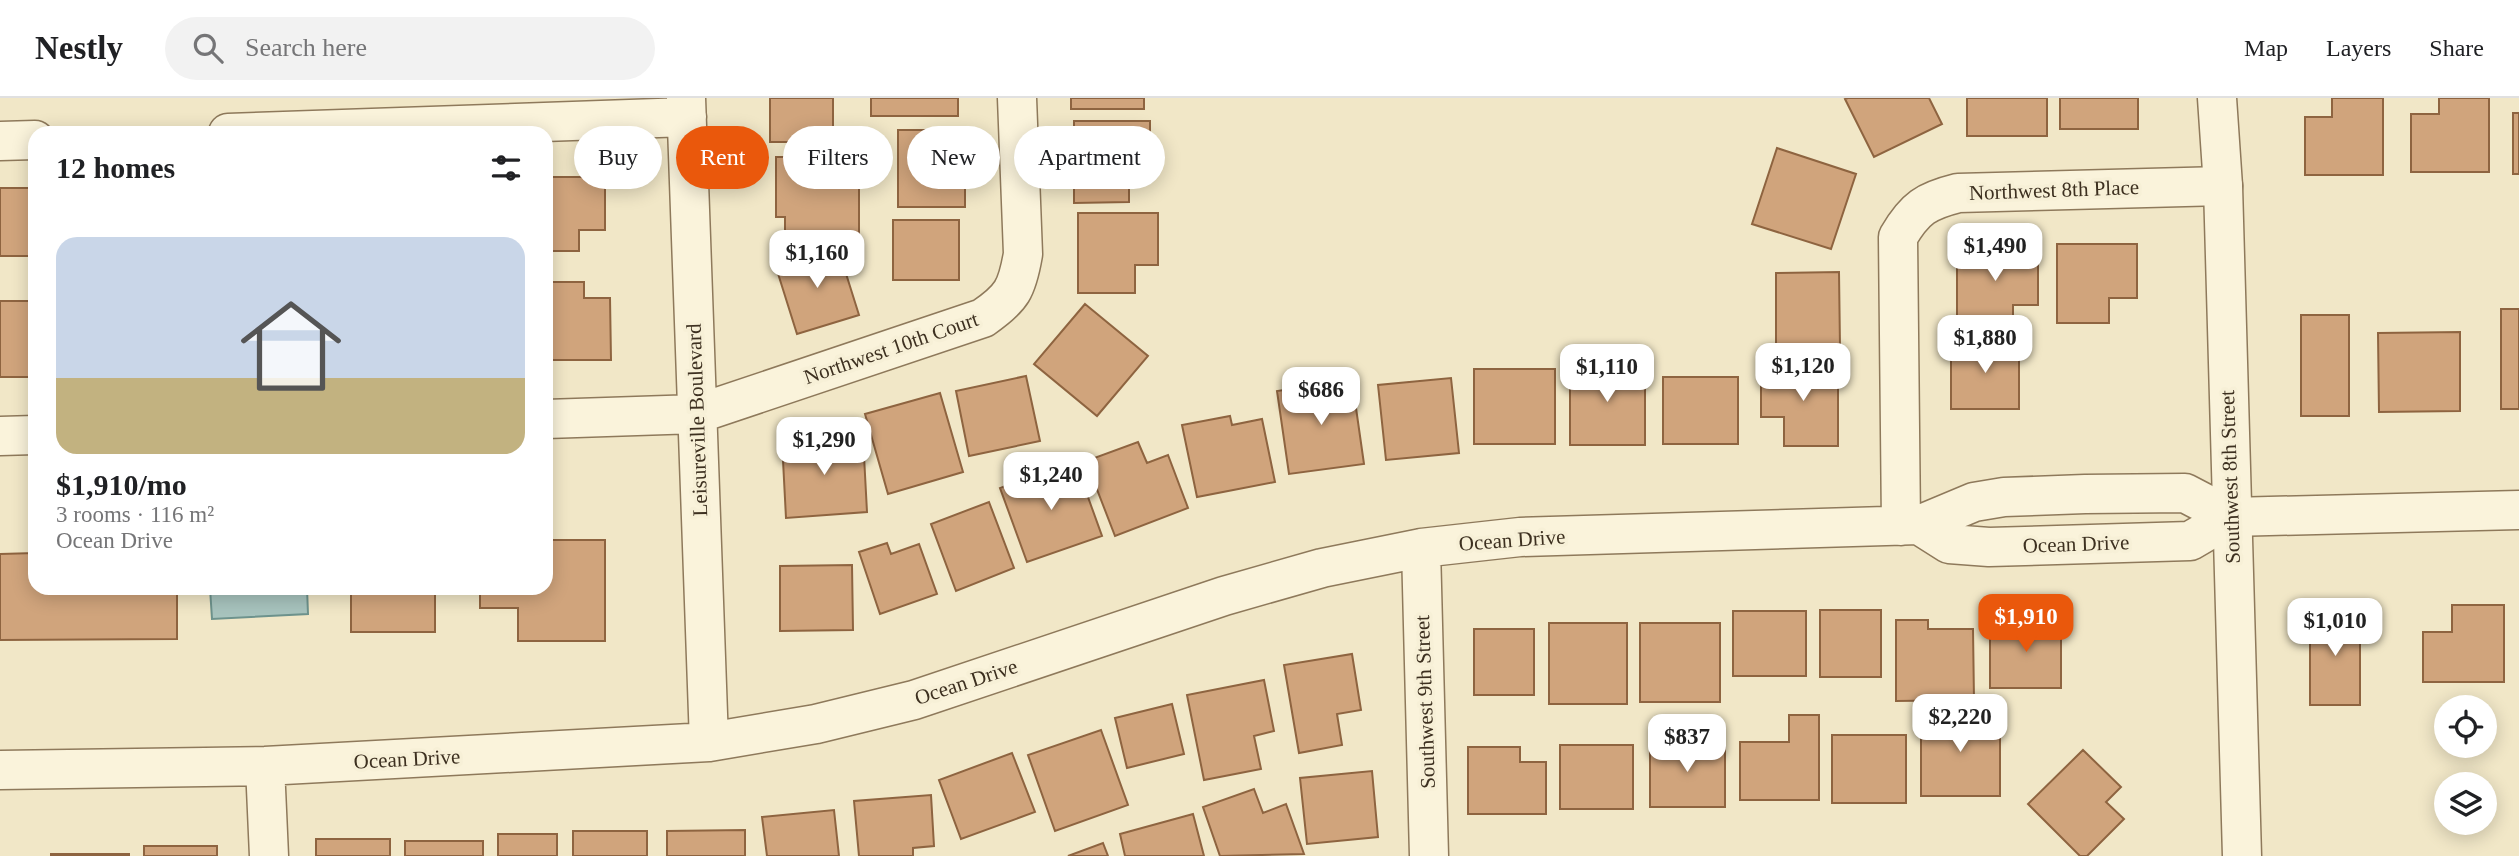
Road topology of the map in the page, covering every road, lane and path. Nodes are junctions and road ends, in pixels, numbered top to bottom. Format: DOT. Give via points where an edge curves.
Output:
graph roads {
  1 [pos="1017,98"];
  2 [pos="2217,98"];
  3 [pos="686,107"];
  4 [pos="351,126"];
  5 [pos="28,140"];
  6 [pos="0,141"];
  7 [pos="2222,186"];
  8 [pos="697,414"];
  9 [pos="553,419"];
  10 [pos="28,435"];
  11 [pos="0,436"];
  12 [pos="2519,510"];
  13 [pos="2231,517"];
  14 [pos="1910,525"];
  15 [pos="1421,548"];
  16 [pos="709,742"];
  17 [pos="265,766"];
  18 [pos="0,770"];
  19 [pos="269,856"];
  20 [pos="1429,856"];
  21 [pos="2242,856"];
  1 -- 8 [label="street, Northwest 10th Court" via="1023,254 1018,280 1005,302 983,317"];
  2 -- 7 [label="street, Southwest 8th Street"];
  3 -- 4 [label="street"];
  3 -- 8 [label="street, Leisureville Boulevard"];
  5 -- 6 [label="street"];
  7 -- 13 [label="street, Southwest 8th Street"];
  7 -- 14 [label="street, Northwest 8th Place" via="1958,193 1933,199 1911,215 1898,237"];
  8 -- 9 [label="street, Northwest 10th Court"];
  8 -- 16 [label="street, Leisureville Boulevard"];
  10 -- 11 [label="street"];
  12 -- 13 [label="street, Ocean Drive"];
  13 -- 14 [label="street, Ocean Drive" via="2185,493 2071,495 1974,502"];
  13 -- 14 [label="street, Ocean Drive" via="2190,541 1989,547 1949,544"];
  13 -- 21 [label="street, Southwest 8th Street"];
  14 -- 15 [label="street, Ocean Drive" via="1520,537"];
  15 -- 16 [label="street, Ocean Drive" via="1322,568 1224,596 914,700 816,724"];
  15 -- 20 [label="street, Southwest 9th Street"];
  16 -- 17 [label="street, Ocean Drive"];
  17 -- 18 [label="street, Ocean Drive"];
  17 -- 19 [label="street"];
}
